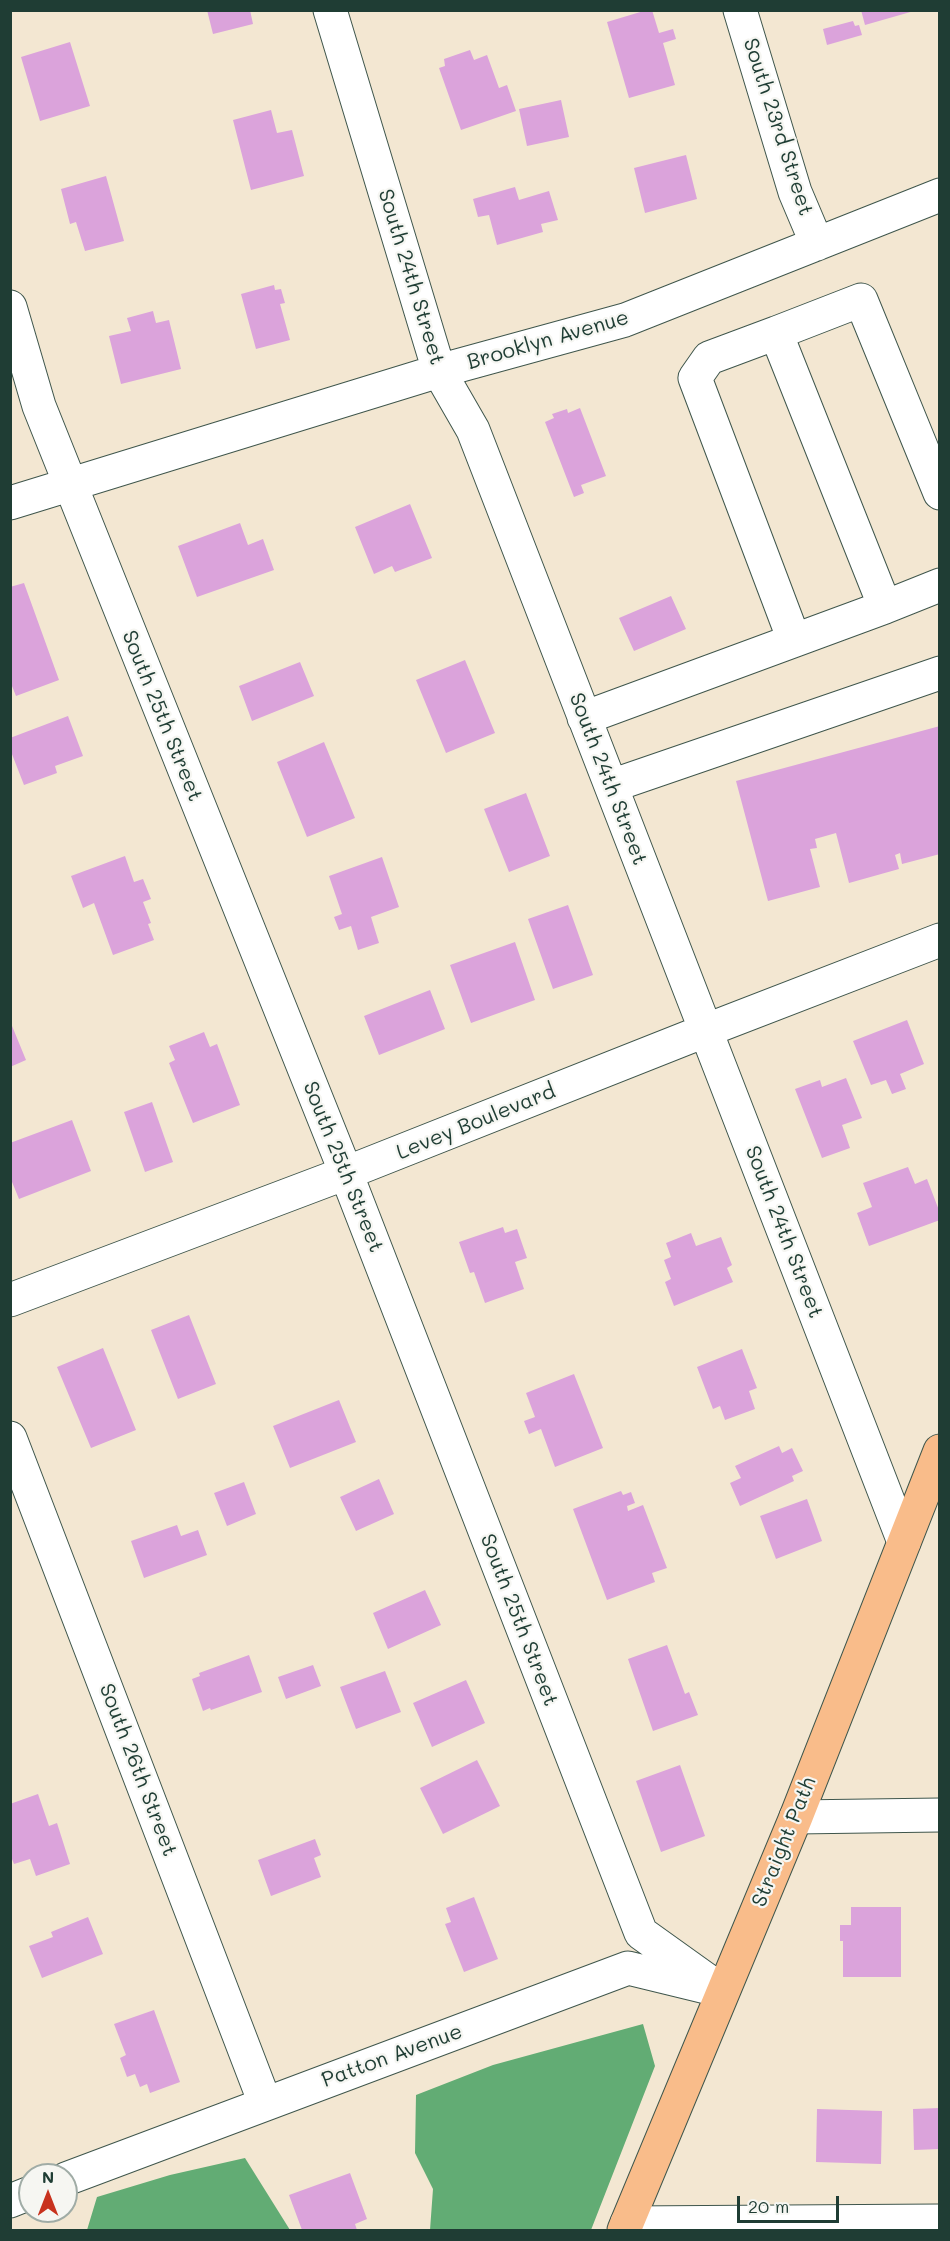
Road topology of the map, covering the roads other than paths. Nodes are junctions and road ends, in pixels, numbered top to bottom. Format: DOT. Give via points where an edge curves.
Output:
graph roads {
  1 [pos="330,10"];
  2 [pos="740,10"];
  3 [pos="939,195"];
  4 [pos="817,244"];
  5 [pos="10,307"];
  6 [pos="776,333"];
  7 [pos="439,371"];
  8 [pos="70,486"];
  9 [pos="939,493"];
  10 [pos="10,503"];
  11 [pos="939,585"];
  12 [pos="885,607"];
  13 [pos="794,639"];
  14 [pos="939,673"];
  15 [pos="584,718"];
  16 [pos="611,786"];
  17 [pos="939,940"];
  18 [pos="707,1030"];
  19 [pos="346,1173"];
  20 [pos="10,1300"];
  21 [pos="10,1438"];
  22 [pos="939,1451"];
  23 [pos="930,1504"];
  24 [pos="904,1542"];
  25 [pos="939,1815"];
  26 [pos="796,1816"];
  27 [pos="722,1991"];
  28 [pos="265,2103"];
  29 [pos="78,2175"];
  30 [pos="939,2221"];
  31 [pos="626,2227"];
  32 [pos="752,2227"];
  1 -- 7 [label="street, South 24th Street"];
  2 -- 4 [label="street, South 23rd Street" via="795,192"];
  3 -- 4 [label="street, Brooklyn Avenue"];
  4 -- 7 [label="street, Brooklyn Avenue" via="626,320"];
  5 -- 8 [label="street, South 25th Street" via="39,406"];
  6 -- 9 [label="street" via="861,300"];
  6 -- 12 [label="street"];
  6 -- 13 [label="street" via="708,358 695,378"];
  7 -- 8 [label="street, Brooklyn Avenue"];
  7 -- 15 [label="street, South 24th Street" via="473,430"];
  8 -- 10 [label="street, Brooklyn Avenue"];
  8 -- 19 [label="street, South 25th Street"];
  11 -- 12 [label="street"];
  12 -- 13 [label="street"];
  13 -- 15 [label="street"];
  14 -- 16 [label="street"];
  15 -- 16 [label="street, South 24th Street"];
  16 -- 18 [label="street, South 24th Street"];
  17 -- 18 [label="street, Levey Boulevard"];
  18 -- 19 [label="street, Levey Boulevard"];
  18 -- 24 [label="street, South 24th Street"];
  19 -- 20 [label="street, Levey Boulevard"];
  19 -- 27 [label="street, South 25th Street" via="641,1933"];
  21 -- 28 [label="street, South 26th Street"];
  22 -- 23 [label="main road, Straight Path"];
  23 -- 24 [label="main road, Straight Path"];
  24 -- 26 [label="main road, Straight Path"];
  25 -- 26 [label="street"];
  26 -- 27 [label="main road, Straight Path"];
  27 -- 28 [label="street, Patton Avenue" via="628,1968"];
  27 -- 31 [label="main road, Straight Path"];
  28 -- 29 [label="street, Patton Avenue"];
  30 -- 32 [label="street"];
  31 -- 32 [label="street"];
}
